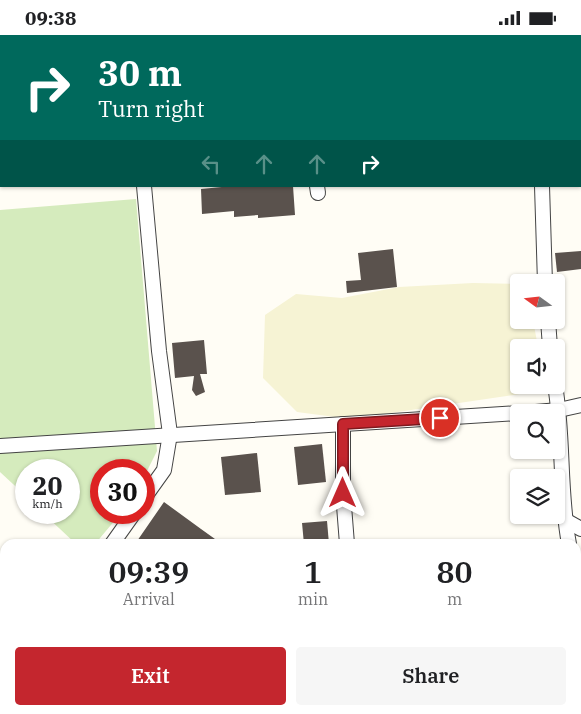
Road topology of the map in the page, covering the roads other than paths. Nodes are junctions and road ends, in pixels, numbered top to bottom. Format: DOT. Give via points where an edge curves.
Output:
graph roads {
  1 [pos="144,187"];
  2 [pos="542,187"];
  3 [pos="545,274"];
  4 [pos="581,405"];
  5 [pos="565,409"];
  6 [pos="510,414"];
  7 [pos="343,424"];
  8 [pos="170,434"];
  9 [pos="0,446"];
  10 [pos="155,483"];
  11 [pos="565,520"];
  12 [pos="126,524"];
  13 [pos="581,529"];
  14 [pos="116,539"];
  15 [pos="347,539"];
  16 [pos="568,539"];
  1 -- 8 [label="street"];
  2 -- 3 [label="street"];
  4 -- 5 [label="street"];
  6 -- 7 [label="street"];
  7 -- 8 [label="street"];
  7 -- 15 [label="street"];
  8 -- 9 [label="street"];
  8 -- 10 [label="street" via="164,470"];
  11 -- 13 [label="street"];
  11 -- 16 [label="street"];
  12 -- 14 [label="street"];
}
